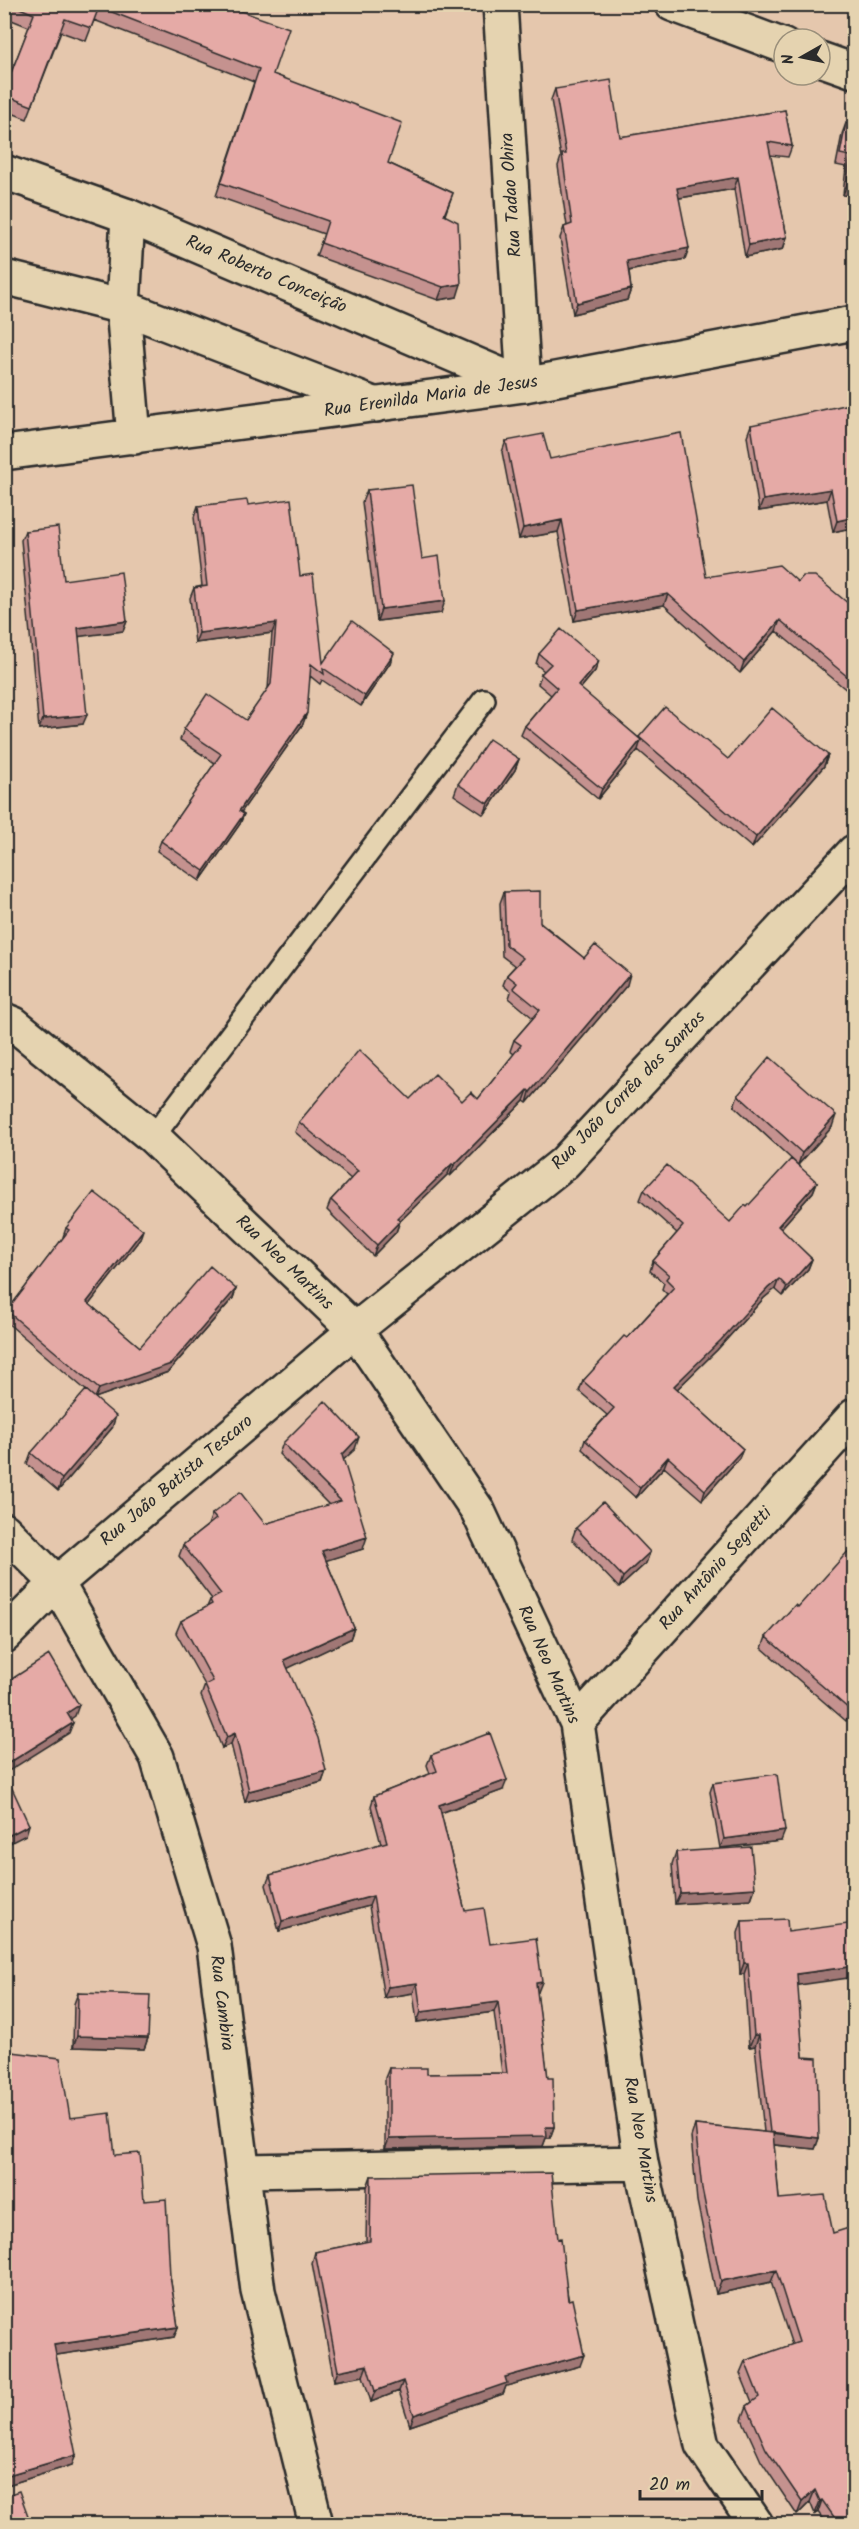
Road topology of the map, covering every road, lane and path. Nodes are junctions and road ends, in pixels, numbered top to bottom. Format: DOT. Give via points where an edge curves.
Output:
graph roads {
  1 [pos="500,4"];
  2 [pos="672,4"];
  3 [pos="772,42"];
  4 [pos="832,63"];
  5 [pos="855,71"];
  6 [pos="4,172"];
  7 [pos="128,216"];
  8 [pos="4,276"];
  9 [pos="123,307"];
  10 [pos="855,323"];
  11 [pos="524,385"];
  12 [pos="376,405"];
  13 [pos="134,437"];
  14 [pos="4,453"];
  15 [pos="484,700"];
  16 [pos="855,852"];
  17 [pos="4,1020"];
  18 [pos="153,1137"];
  19 [pos="355,1330"];
  20 [pos="855,1416"];
  21 [pos="4,1530"];
  22 [pos="57,1583"];
  23 [pos="4,1636"];
  24 [pos="577,1723"];
  25 [pos="641,2163"];
  26 [pos="243,2171"];
  27 [pos="316,2524"];
  28 [pos="756,2524"];
  1 -- 11 [label="street, Rua Tadao Ohira"];
  2 -- 3 [label="street"];
  4 -- 5 [label="street"];
  6 -- 7 [label="street, Rua Roberto Conceição"];
  7 -- 9 [label="street"];
  7 -- 11 [label="street, Rua Roberto Conceição"];
  8 -- 9 [label="street"];
  9 -- 12 [label="street"];
  9 -- 13 [label="street"];
  10 -- 11 [label="street, Rua Erenilda Maria de Jesus"];
  11 -- 12 [label="street, Rua Erenilda Maria de Jesus"];
  12 -- 13 [label="street, Rua Erenilda Maria de Jesus"];
  13 -- 14 [label="street, Rua Erenilda Maria de Jesus"];
  15 -- 18 [label="lane"];
  16 -- 19 [label="street, Rua João Corrêa dos Santos" via="564,1163"];
  17 -- 18 [label="street, Rua Neo Martins" via="14,1024"];
  18 -- 19 [label="street, Rua Neo Martins"];
  19 -- 22 [label="street, Rua João Batista Tescaro"];
  19 -- 24 [label="street, Rua Neo Martins" via="478,1511"];
  20 -- 24 [label="street, Rua Antônio Segretti"];
  21 -- 22 [label="street, Rua Cambira"];
  22 -- 23 [label="street, Rua João Batista Tescaro"];
  22 -- 26 [label="street, Rua Cambira" via="157,1757 214,1946"];
  24 -- 25 [label="street, Rua Neo Martins"];
  25 -- 26 [label="street"];
  25 -- 28 [label="street, Rua Neo Martins" via="702,2445"];
  26 -- 27 [label="street, Rua Cambira" via="258,2291"];
}
